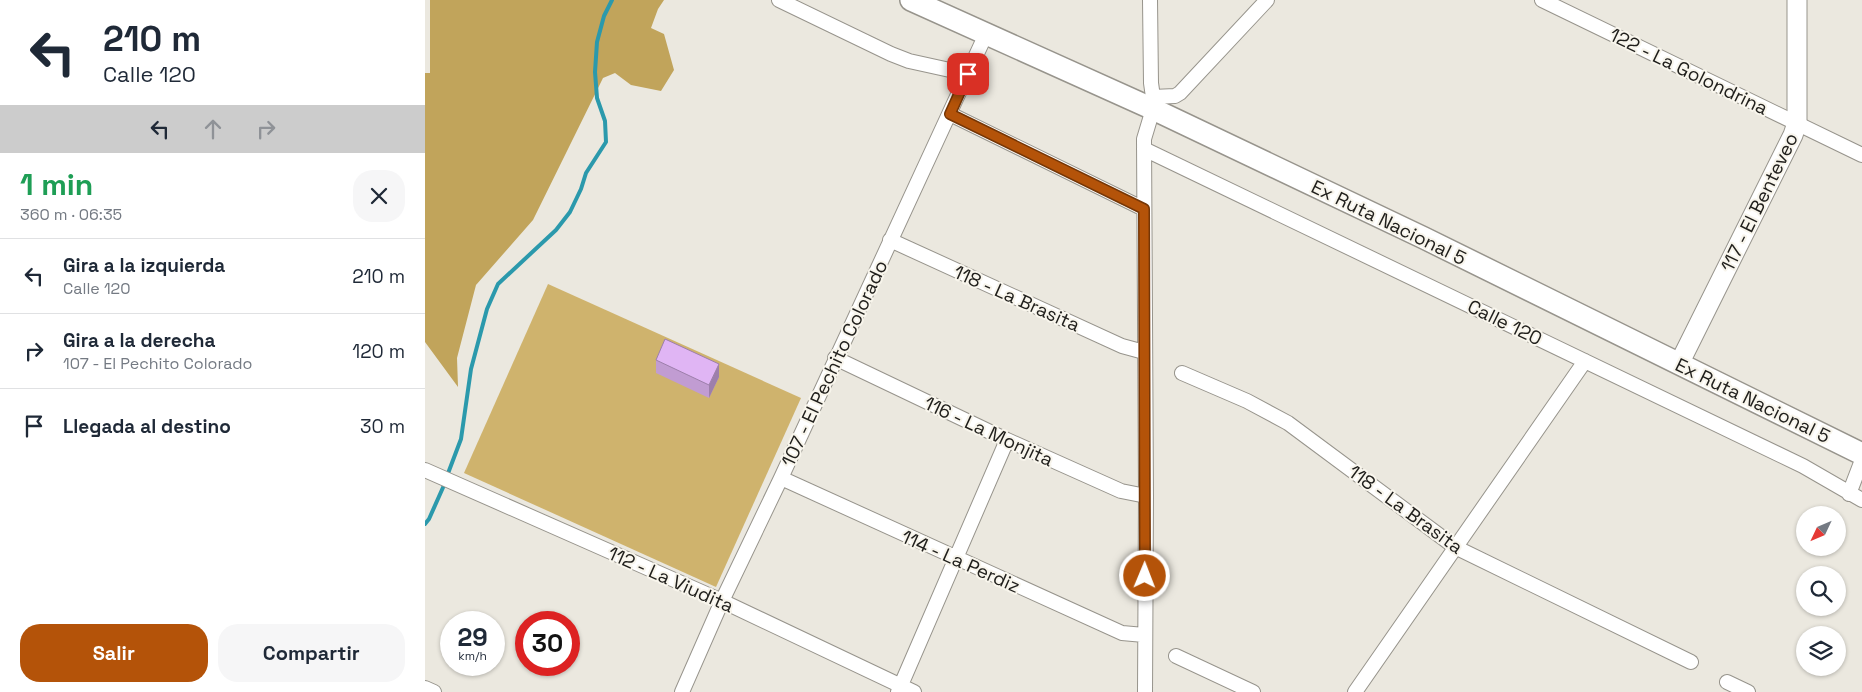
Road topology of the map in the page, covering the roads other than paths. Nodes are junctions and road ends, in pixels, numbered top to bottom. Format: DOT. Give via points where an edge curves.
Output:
graph roads {
  1 [pos="779,0"];
  2 [pos="911,0"];
  3 [pos="1150,0"];
  4 [pos="1267,0"];
  5 [pos="1542,0"];
  6 [pos="1797,0"];
  7 [pos="939,6"];
  8 [pos="986,34"];
  9 [pos="968,74"];
  10 [pos="1153,103"];
  11 [pos="950,114"];
  12 [pos="1797,124"];
  13 [pos="1144,149"];
  14 [pos="1862,155"];
  15 [pos="1144,209"];
  16 [pos="890,240"];
  17 [pos="1144,352"];
  18 [pos="835,358"];
  19 [pos="1585,361"];
  20 [pos="1679,364"];
  21 [pos="1182,373"];
  22 [pos="1007,440"];
  23 [pos="1862,454"];
  24 [pos="1862,460"];
  25 [pos="429,471"];
  26 [pos="781,478"];
  27 [pos="1849,494"];
  28 [pos="1146,496"];
  29 [pos="1862,500"];
  30 [pos="1455,547"];
  31 [pos="956,559"];
  32 [pos="722,601"];
  33 [pos="1144,635"];
  34 [pos="1176,656"];
  35 [pos="1691,662"];
  36 [pos="1727,682"];
  37 [pos="425,688"];
  38 [pos="899,689"];
  39 [pos="433,692"];
  40 [pos="682,692"];
  41 [pos="914,692"];
  42 [pos="1145,692"];
  43 [pos="1253,692"];
  44 [pos="1355,692"];
  45 [pos="1748,692"];
  1 -- 9 [label="street" via="891,54"];
  2 -- 7 [label="main road, Ex Ruta Nacional 5"];
  3 -- 10 [label="street"];
  4 -- 10 [label="street" via="1180,93"];
  5 -- 12 [label="street, 122 - La Golondrina"];
  6 -- 12 [label="street, 117 - El Benteveo"];
  7 -- 8 [label="main road, Ex Ruta Nacional 5"];
  8 -- 9 [label="street, 107 - El Pechito Colorado"];
  8 -- 10 [label="main road, Ex Ruta Nacional 5"];
  9 -- 11 [label="street, 107 - El Pechito Colorado"];
  10 -- 13 [label="street"];
  10 -- 20 [label="main road, Ex Ruta Nacional 5"];
  11 -- 15 [label="street"];
  11 -- 16 [label="street, 107 - El Pechito Colorado"];
  12 -- 14 [label="street, 122 - La Golondrina"];
  12 -- 20 [label="street, 117 - El Benteveo"];
  13 -- 15 [label="street"];
  13 -- 19 [label="street, Calle 120"];
  15 -- 17 [label="street"];
  16 -- 17 [label="street, 118 - La Brasita" via="1122,346"];
  16 -- 18 [label="street, 107 - El Pechito Colorado"];
  17 -- 28 [label="street"];
  18 -- 22 [label="street, 116 - La Monjita"];
  18 -- 26 [label="street, 107 - El Pechito Colorado"];
  19 -- 27 [label="street, Calle 120" via="1803,466"];
  19 -- 30 [label="street"];
  20 -- 23 [label="main road, Ex Ruta Nacional 5"];
  21 -- 30 [label="street, 118 - La Brasita" via="1288,423"];
  22 -- 28 [label="street, 116 - La Monjita" via="1121,491"];
  22 -- 31 [label="street"];
  24 -- 27 [label="street"];
  25 -- 32 [label="street, 112 - La Viudita"];
  26 -- 31 [label="street, 114 - La Perdiz"];
  26 -- 32 [label="street, 107 - El Pechito Colorado"];
  27 -- 29 [label="street, Calle 120"];
  28 -- 33 [label="street"];
  30 -- 35 [label="street, 118 - La Brasita"];
  30 -- 44 [label="street"];
  31 -- 33 [label="street, 114 - La Perdiz" via="1122,633"];
  31 -- 38 [label="street"];
  32 -- 38 [label="street, 112 - La Viudita"];
  32 -- 40 [label="street, 107 - El Pechito Colorado"];
  33 -- 42 [label="street"];
  34 -- 43 [label="street"];
  36 -- 45 [label="street"];
  37 -- 39 [label="street"];
  38 -- 41 [label="street, 112 - La Viudita"];
}
